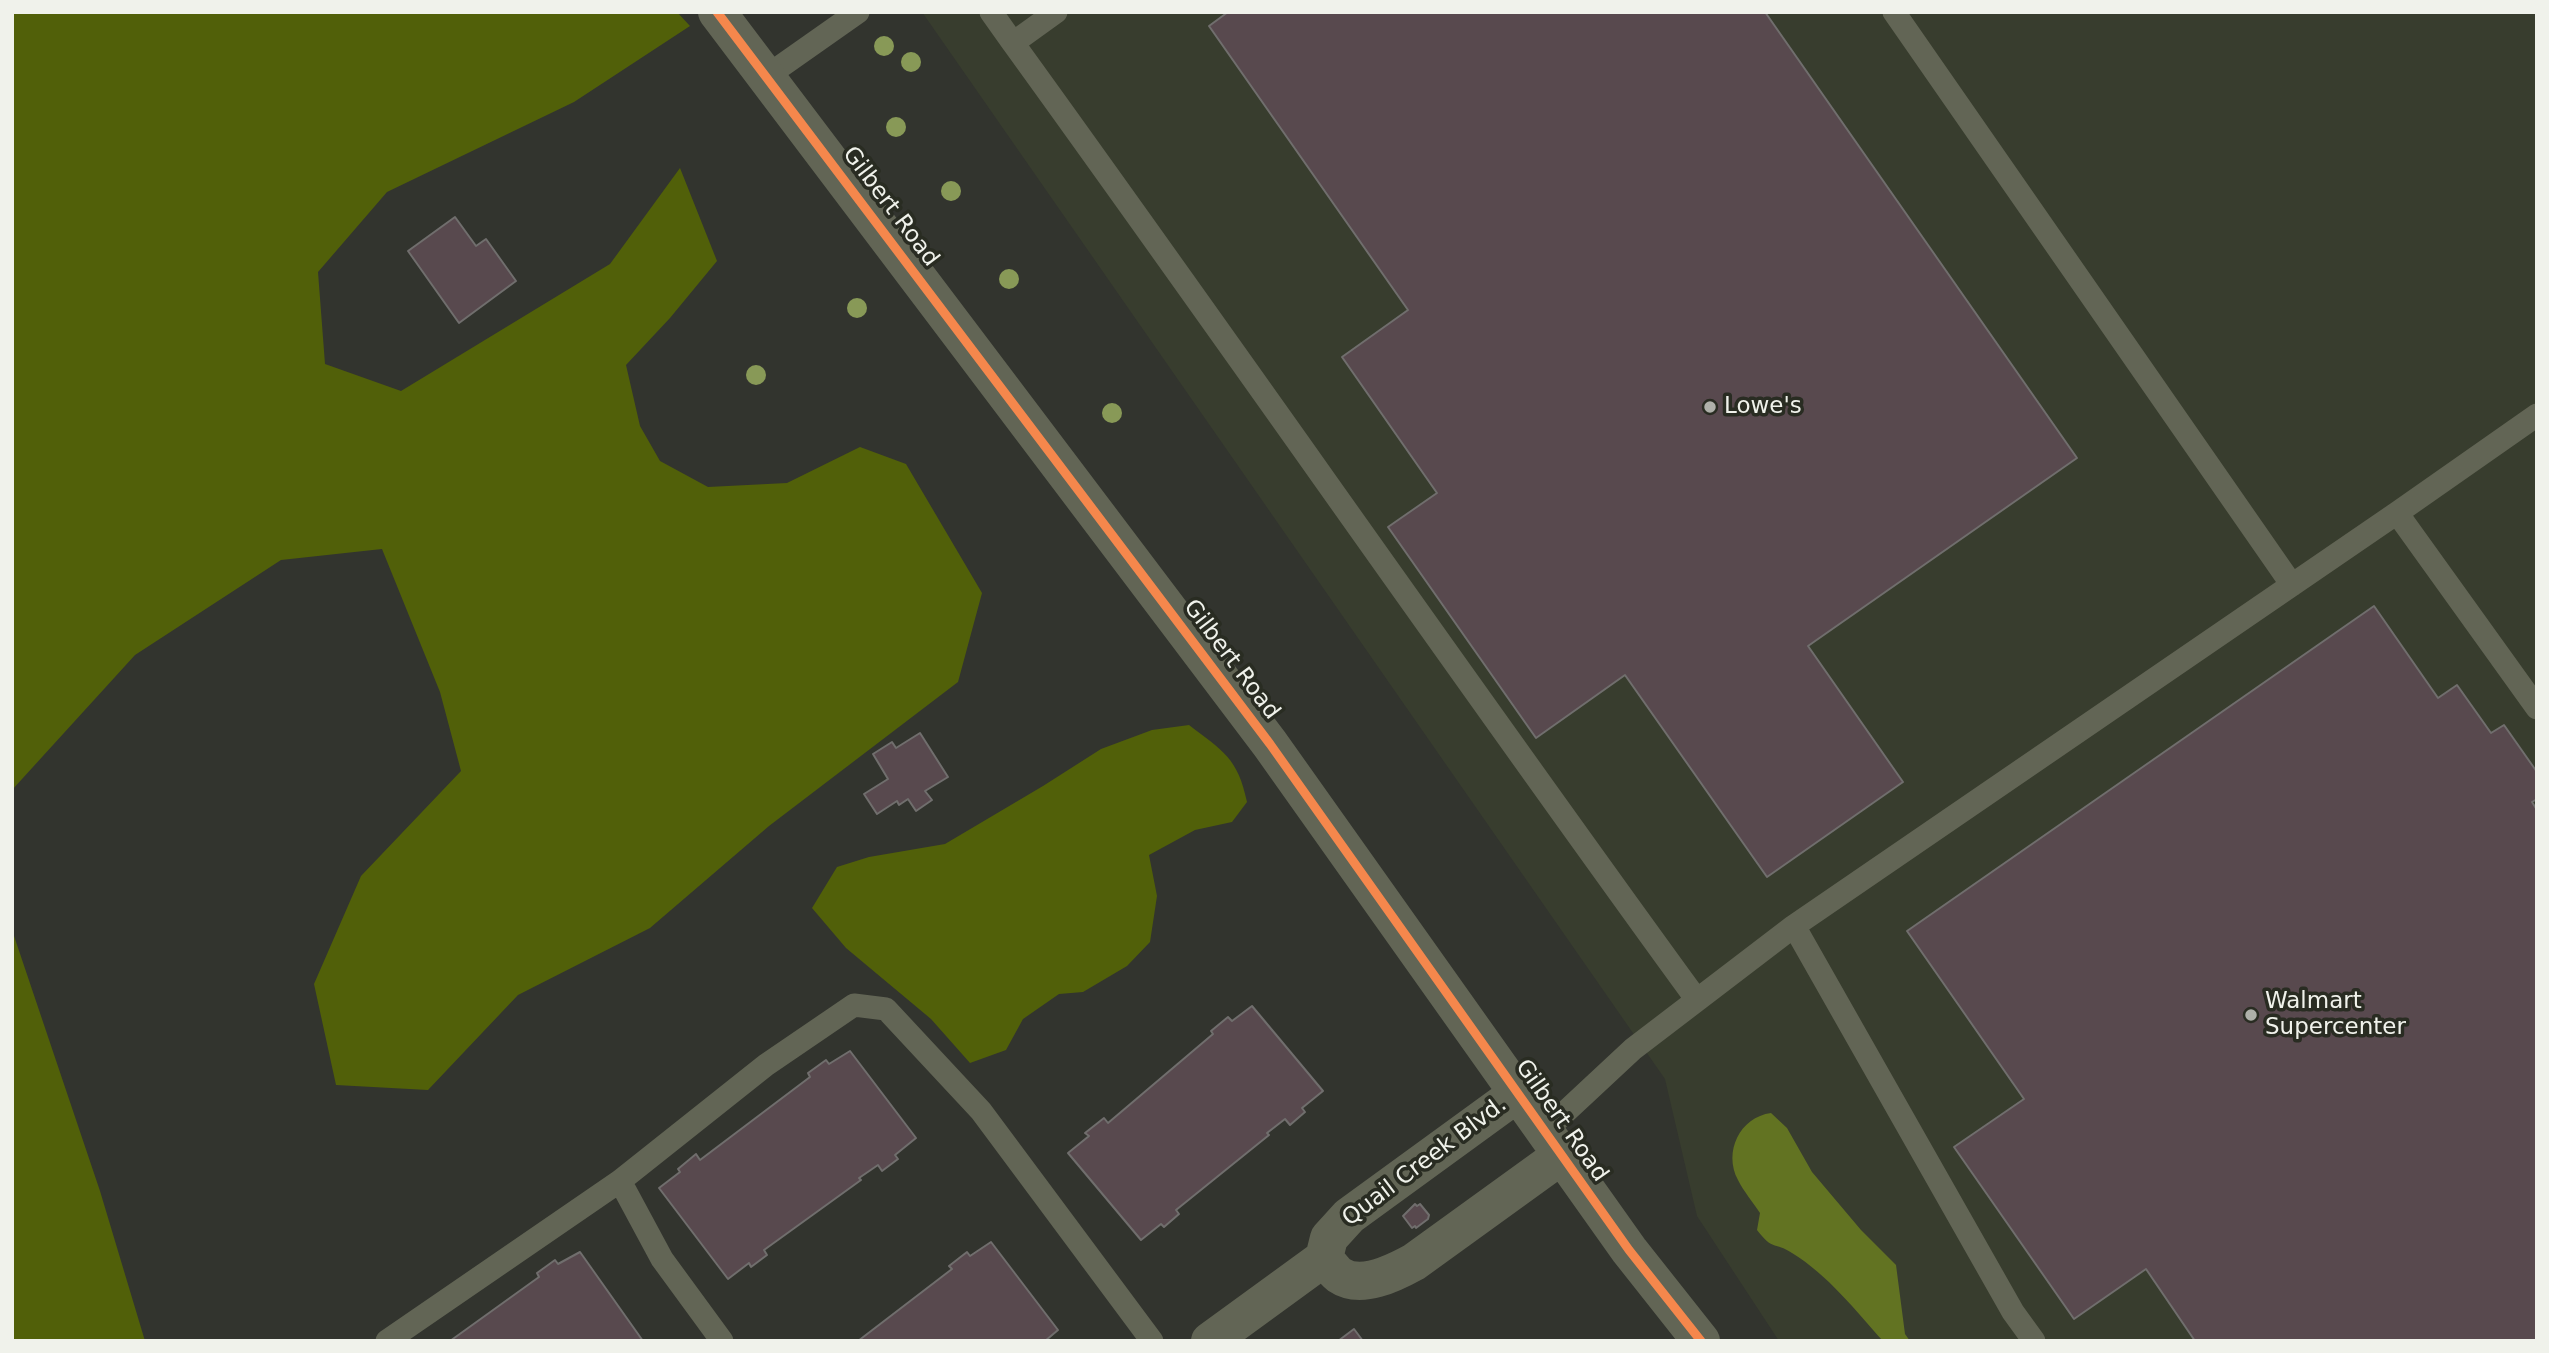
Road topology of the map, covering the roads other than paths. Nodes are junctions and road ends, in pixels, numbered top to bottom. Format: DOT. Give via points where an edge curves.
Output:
graph roads {
  1 [pos="717,12"];
  2 [pos="858,12"];
  3 [pos="991,12"];
  4 [pos="1056,12"];
  5 [pos="1894,12"];
  6 [pos="1013,43"];
  7 [pos="767,76"];
  8 [pos="2537,415"];
  9 [pos="2398,513"];
  10 [pos="2292,585"];
  11 [pos="2537,709"];
  12 [pos="1794,926"];
  13 [pos="1697,1000"];
  14 [pos="1518,1093"];
  15 [pos="1553,1143"];
  16 [pos="620,1181"];
  17 [pos="1324,1258"];
  18 [pos="387,1341"];
  19 [pos="722,1341"];
  20 [pos="1152,1341"];
  21 [pos="1210,1341"];
  22 [pos="1701,1341"];
  23 [pos="2034,1341"];
  1 -- 7 [label="street, Gilbert Road"];
  2 -- 7 [label="lane"];
  3 -- 6 [label="lane"];
  4 -- 6 [label="lane"];
  5 -- 10 [label="lane"];
  6 -- 13 [label="lane"];
  7 -- 14 [label="street, Gilbert Road" via="1270,744"];
  8 -- 9 [label="lane"];
  9 -- 10 [label="lane"];
  9 -- 11 [label="lane"];
  10 -- 12 [label="lane"];
  12 -- 13 [label="lane"];
  12 -- 23 [label="lane" via="2013,1312"];
  13 -- 15 [label="lane" via="1633,1049"];
  14 -- 15 [label="street, Gilbert Road"];
  14 -- 17 [label="street, Quail Creek Blvd." via="1349,1216 1329,1238"];
  15 -- 17 [label="street" via="1414,1262 1395,1273 1351,1280 1339,1275"];
  15 -- 22 [label="street, Gilbert Road"];
  16 -- 18 [label="lane"];
  16 -- 19 [label="lane" via="662,1259"];
  16 -- 20 [label="lane" via="766,1065 854,1005 886,1009 981,1111"];
  17 -- 21 [label="street, Quail Creek Blvd."];
}
